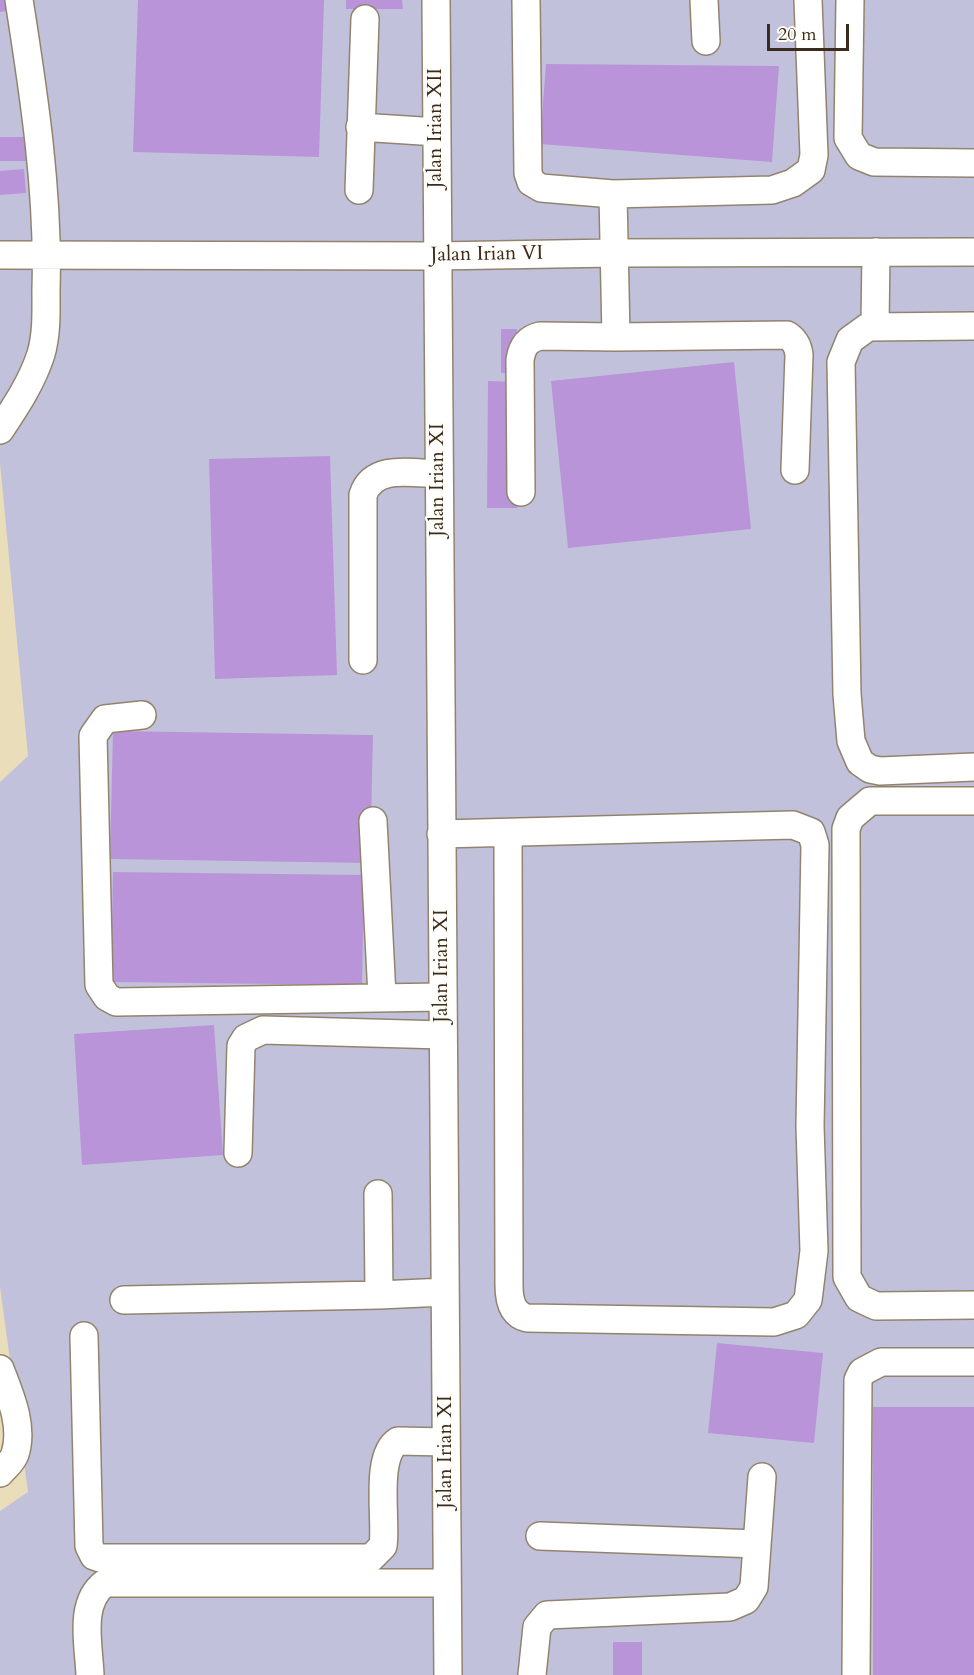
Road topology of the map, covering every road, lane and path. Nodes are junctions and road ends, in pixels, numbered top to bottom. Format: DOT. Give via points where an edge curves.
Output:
graph roads {
  1 [pos="19,0"];
  2 [pos="436,0"];
  3 [pos="526,0"];
  4 [pos="704,0"];
  5 [pos="808,0"];
  6 [pos="850,0"];
  7 [pos="365,19"];
  8 [pos="706,41"];
  9 [pos="360,127"];
  10 [pos="436,132"];
  11 [pos="974,163"];
  12 [pos="359,190"];
  13 [pos="613,194"];
  14 [pos="876,252"];
  15 [pos="974,252"];
  16 [pos="614,253"];
  17 [pos="47,254"];
  18 [pos="0,255"];
  19 [pos="436,256"];
  20 [pos="875,326"];
  21 [pos="974,326"];
  22 [pos="616,337"];
  23 [pos="0,430"];
  24 [pos="795,470"];
  25 [pos="438,474"];
  26 [pos="521,492"];
  27 [pos="363,660"];
  28 [pos="142,716"];
  29 [pos="974,767"];
  30 [pos="974,801"];
  31 [pos="374,820"];
  32 [pos="441,834"];
  33 [pos="507,834"];
  34 [pos="382,996"];
  35 [pos="442,997"];
  36 [pos="443,1035"];
  37 [pos="238,1153"];
  38 [pos="378,1194"];
  39 [pos="445,1292"];
  40 [pos="379,1295"];
  41 [pos="124,1300"];
  42 [pos="974,1305"];
  43 [pos="84,1336"];
  44 [pos="974,1362"];
  45 [pos="0,1369"];
  46 [pos="446,1442"];
  47 [pos="0,1473"];
  48 [pos="762,1478"];
  49 [pos="540,1536"];
  50 [pos="757,1544"];
  51 [pos="447,1583"];
  52 [pos="90,1675"];
  53 [pos="448,1675"];
  54 [pos="532,1675"];
  55 [pos="856,1675"];
  1 -- 17 [label="street" via="33,87"];
  2 -- 10 [label="street, Jalan Irian XII"];
  3 -- 13 [label="street" via="529,178 541,188"];
  4 -- 8 [label="street"];
  5 -- 13 [label="street" via="814,155 811,170 793,183 772,189"];
  6 -- 11 [label="street" via="848,138 859,156 874,162"];
  7 -- 9 [label="street"];
  9 -- 10 [label="street"];
  9 -- 12 [label="street"];
  10 -- 19 [label="street, Jalan Irian XII"];
  13 -- 16 [label="street"];
  14 -- 15 [label="street, Jalan Irian VI"];
  14 -- 16 [label="street, Jalan Irian VI"];
  14 -- 20 [label="street"];
  16 -- 19 [label="street, Jalan Irian VI"];
  16 -- 22 [label="street"];
  17 -- 18 [label="street, Jalan Irian VI"];
  17 -- 19 [label="street, Jalan Irian VI"];
  17 -- 23 [label="street" via="41,353 22,398"];
  19 -- 25 [label="street, Jalan Irian XI"];
  20 -- 21 [label="street"];
  20 -- 29 [label="street" via="855,335 841,362 850,741 860,762 880,771"];
  22 -- 24 [label="street" via="787,335 797,344 799,355"];
  22 -- 26 [label="street" via="540,336 522,348"];
  25 -- 27 [label="street" via="381,474 366,487"];
  25 -- 32 [label="street, Jalan Irian XI"];
  28 -- 34 [label="street" via="105,719 93,736 99,985 106,997 116,1002"];
  30 -- 42 [label="street" via="870,801 850,818 846,829 847,1277 859,1298 876,1306"];
  31 -- 34 [label="street"];
  32 -- 33 [label="street"];
  32 -- 35 [label="street, Jalan Irian XI"];
  33 -- 33 [label="street" via="509,1285 514,1310 527,1318 774,1322 796,1315 808,1300 814,1251 810,1126 813,836 794,825"];
  34 -- 35 [label="street"];
  35 -- 36 [label="street, Jalan Irian XI"];
  36 -- 37 [label="street" via="263,1030 253,1033 241,1046"];
  36 -- 39 [label="street, Jalan Irian XI"];
  38 -- 40 [label="street"];
  39 -- 40 [label="street"];
  39 -- 46 [label="street, Jalan Irian XI"];
  40 -- 41 [label="street"];
  43 -- 46 [label="street" via="89,1546 94,1556 100,1558 371,1558 383,1546 384,1472 392,1444"];
  44 -- 55 [label="street" via="881,1362 862,1372 858,1380"];
  45 -- 47 [label="street" via="19,1435 15,1456"];
  46 -- 51 [label="street, Jalan Irian XI"];
  48 -- 50 [label="street"];
  49 -- 50 [label="street"];
  50 -- 54 [label="street" via="753,1591 739,1605 547,1614 537,1627"];
  51 -- 52 [label="street" via="105,1583 88,1605"];
  51 -- 53 [label="street, Jalan Irian XI"];
}
